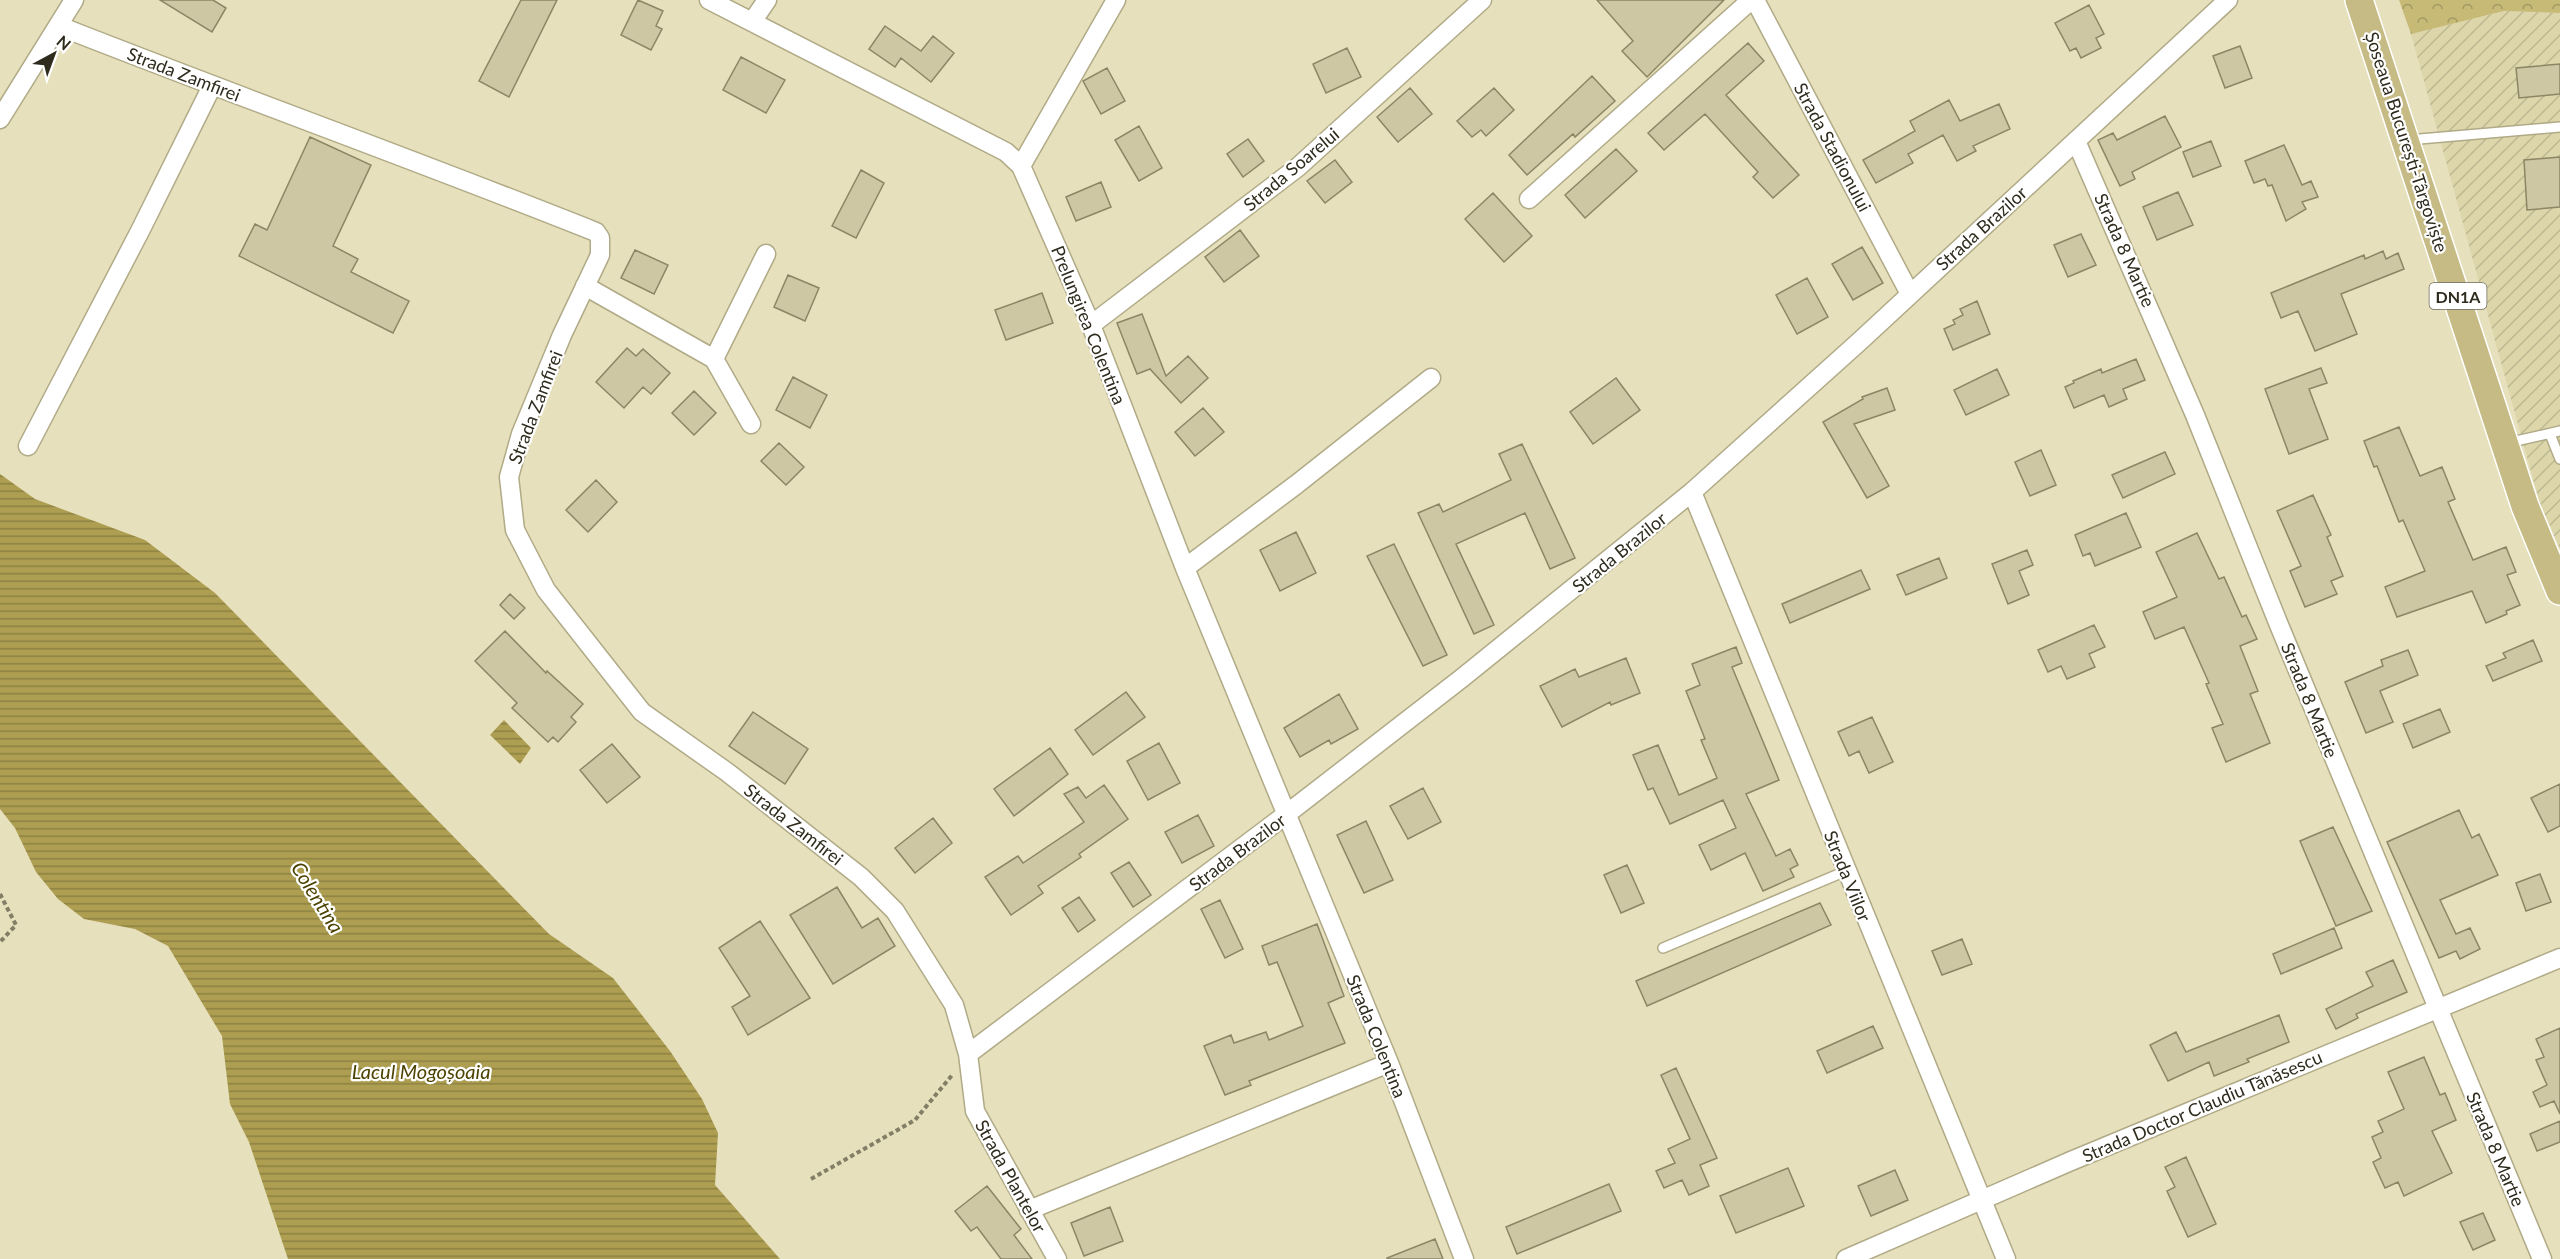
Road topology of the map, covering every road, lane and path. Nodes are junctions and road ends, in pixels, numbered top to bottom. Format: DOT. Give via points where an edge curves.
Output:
graph roads {
  1 [pos="74,0"];
  2 [pos="708,0"];
  3 [pos="767,0"];
  4 [pos="1116,0"];
  5 [pos="1482,0"];
  6 [pos="1753,0"];
  7 [pos="2228,0"];
  8 [pos="2359,0"];
  9 [pos="752,22"];
  10 [pos="59,26"];
  11 [pos="212,86"];
  12 [pos="0,119"];
  13 [pos="2560,127"];
  14 [pos="2406,140"];
  15 [pos="2076,141"];
  16 [pos="1021,166"];
  17 [pos="1529,199"];
  18 [pos="766,254"];
  19 [pos="585,286"];
  20 [pos="1910,294"];
  21 [pos="1090,325"];
  22 [pos="714,359"];
  23 [pos="1431,378"];
  24 [pos="751,424"];
  25 [pos="2555,433"];
  26 [pos="2506,443"];
  27 [pos="28,446"];
  28 [pos="2560,459"];
  29 [pos="1692,492"];
  30 [pos="1185,568"];
  31 [pos="2560,591"];
  32 [pos="1288,813"];
  33 [pos="1845,872"];
  34 [pos="0,894"];
  35 [pos="0,942"];
  36 [pos="1663,948"];
  37 [pos="2560,958"];
  38 [pos="2437,1007"];
  39 [pos="968,1054"];
  40 [pos="1389,1063"];
  41 [pos="811,1179"];
  42 [pos="1982,1201"];
  43 [pos="1029,1210"];
  44 [pos="1057,1259"];
  45 [pos="1464,1259"];
  46 [pos="1846,1259"];
  47 [pos="2006,1259"];
  48 [pos="2542,1259"];
  1 -- 10 [label="street"];
  2 -- 9 [label="street, Prelungirea Colentina"];
  3 -- 9 [label="street"];
  4 -- 16 [label="street"];
  5 -- 21 [label="street, Strada Soarelui" via="1298,167"];
  6 -- 17 [label="street"];
  6 -- 20 [label="street, Strada Stadionului"];
  7 -- 15 [label="street, Strada Brazilor"];
  8 -- 14 [label="main road, Șoseaua București-Târgoviște / DN1A"];
  9 -- 16 [label="street, Prelungirea Colentina" via="1006,152"];
  10 -- 11 [label="street, Strada Zamfirei"];
  10 -- 12 [label="street"];
  11 -- 19 [label="street, Strada Zamfirei" via="596,232 600,255"];
  11 -- 27 [label="street"];
  13 -- 14 [label="lane"];
  14 -- 26 [label="main road, Șoseaua București-Târgoviște / DN1A"];
  15 -- 20 [label="street, Strada Brazilor"];
  15 -- 38 [label="street, Strada 8 Martie" via="2195,415"];
  16 -- 21 [label="street, Prelungirea Colentina"];
  18 -- 22 [label="street"];
  19 -- 22 [label="street"];
  19 -- 39 [label="street, Strada Zamfirei" via="521,434 509,477 515,530 546,590 642,712 861,876 895,912 954,1005"];
  20 -- 29 [label="street, Strada Brazilor"];
  21 -- 30 [label="street, Prelungirea Colentina"];
  22 -- 24 [label="street"];
  23 -- 30 [label="street"];
  25 -- 26 [label="lane"];
  25 -- 28 [label="lane"];
  26 -- 31 [label="main road, Șoseaua București-Târgoviște / DN1A" via="2525,506"];
  29 -- 32 [label="street, Strada Brazilor"];
  29 -- 33 [label="street, Strada Viilor"];
  30 -- 32 [label="street, Prelungirea Colentina"];
  32 -- 39 [label="street, Strada Brazilor"];
  32 -- 40 [label="street, Strada Colentina"];
  33 -- 36 [label="lane"];
  33 -- 42 [label="street, Strada Viilor"];
  34 -- 35 [label="path" via="16,925"];
  37 -- 38 [label="street, Strada Doctor Claudiu Tănăsescu"];
  38 -- 42 [label="street, Strada Doctor Claudiu Tănăsescu"];
  38 -- 48 [label="street, Strada 8 Martie"];
  39 -- 41 [label="path" via="915,1120"];
  39 -- 43 [label="street, Strada Plantelor" via="975,1111"];
  40 -- 43 [label="street"];
  40 -- 45 [label="street, Strada Colentina"];
  42 -- 46 [label="street, Strada Doctor Claudiu Tănăsescu"];
  42 -- 47 [label="street, Strada Viilor"];
  43 -- 44 [label="street, Strada Plantelor"];
}
